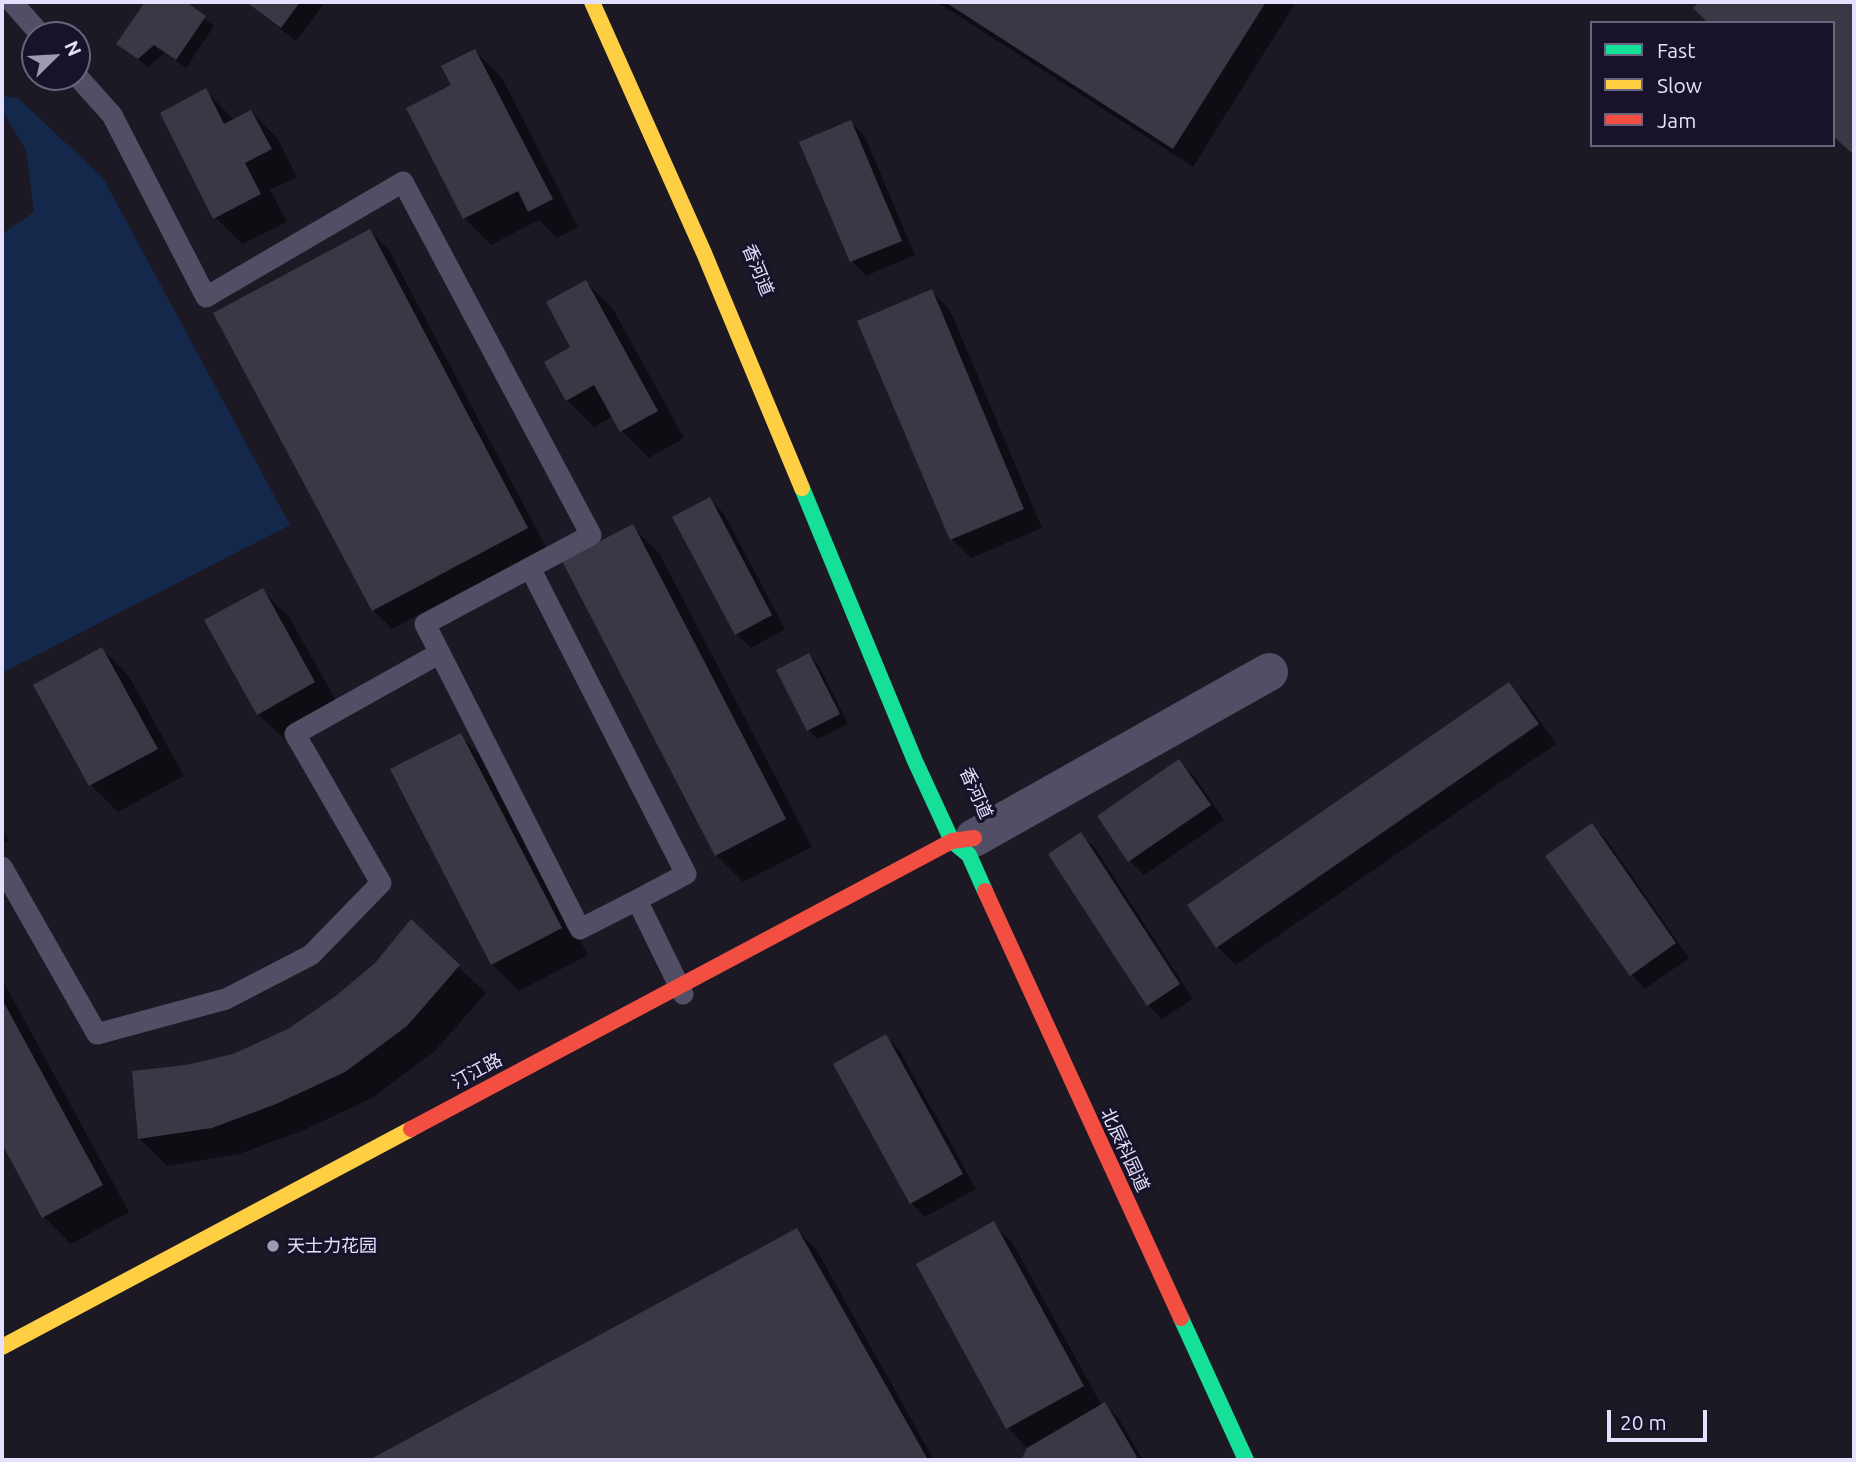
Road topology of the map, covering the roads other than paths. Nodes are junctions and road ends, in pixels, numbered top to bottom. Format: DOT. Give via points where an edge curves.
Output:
graph roads {
  1 [pos="12,2"];
  2 [pos="592,2"];
  3 [pos="29,21"];
  4 [pos="90,91"];
  5 [pos="530,568"];
  6 [pos="440,653"];
  7 [pos="1269,672"];
  8 [pos="964,844"];
  9 [pos="2,867"];
  10 [pos="637,900"];
  11 [pos="685,998"];
  12 [pos="2,1347"];
  13 [pos="1246,1460"];
  1 -- 3 [label="lane"];
  2 -- 8 [label="street" via="699,241 915,761"];
  4 -- 5 [label="lane" via="112,115 205,297 403,181 591,535"];
  5 -- 6 [label="lane" via="425,624"];
  5 -- 10 [label="lane" via="686,874"];
  6 -- 9 [label="lane" via="295,734 381,883 311,955 226,999 97,1034"];
  6 -- 10 [label="lane" via="580,929"];
  7 -- 8 [label="street"];
  8 -- 11 [label="street, 汀江路"];
  8 -- 13 [label="street, 北辰科园道"];
  10 -- 11 [label="lane"];
  11 -- 12 [label="street, 汀江路"];
}
